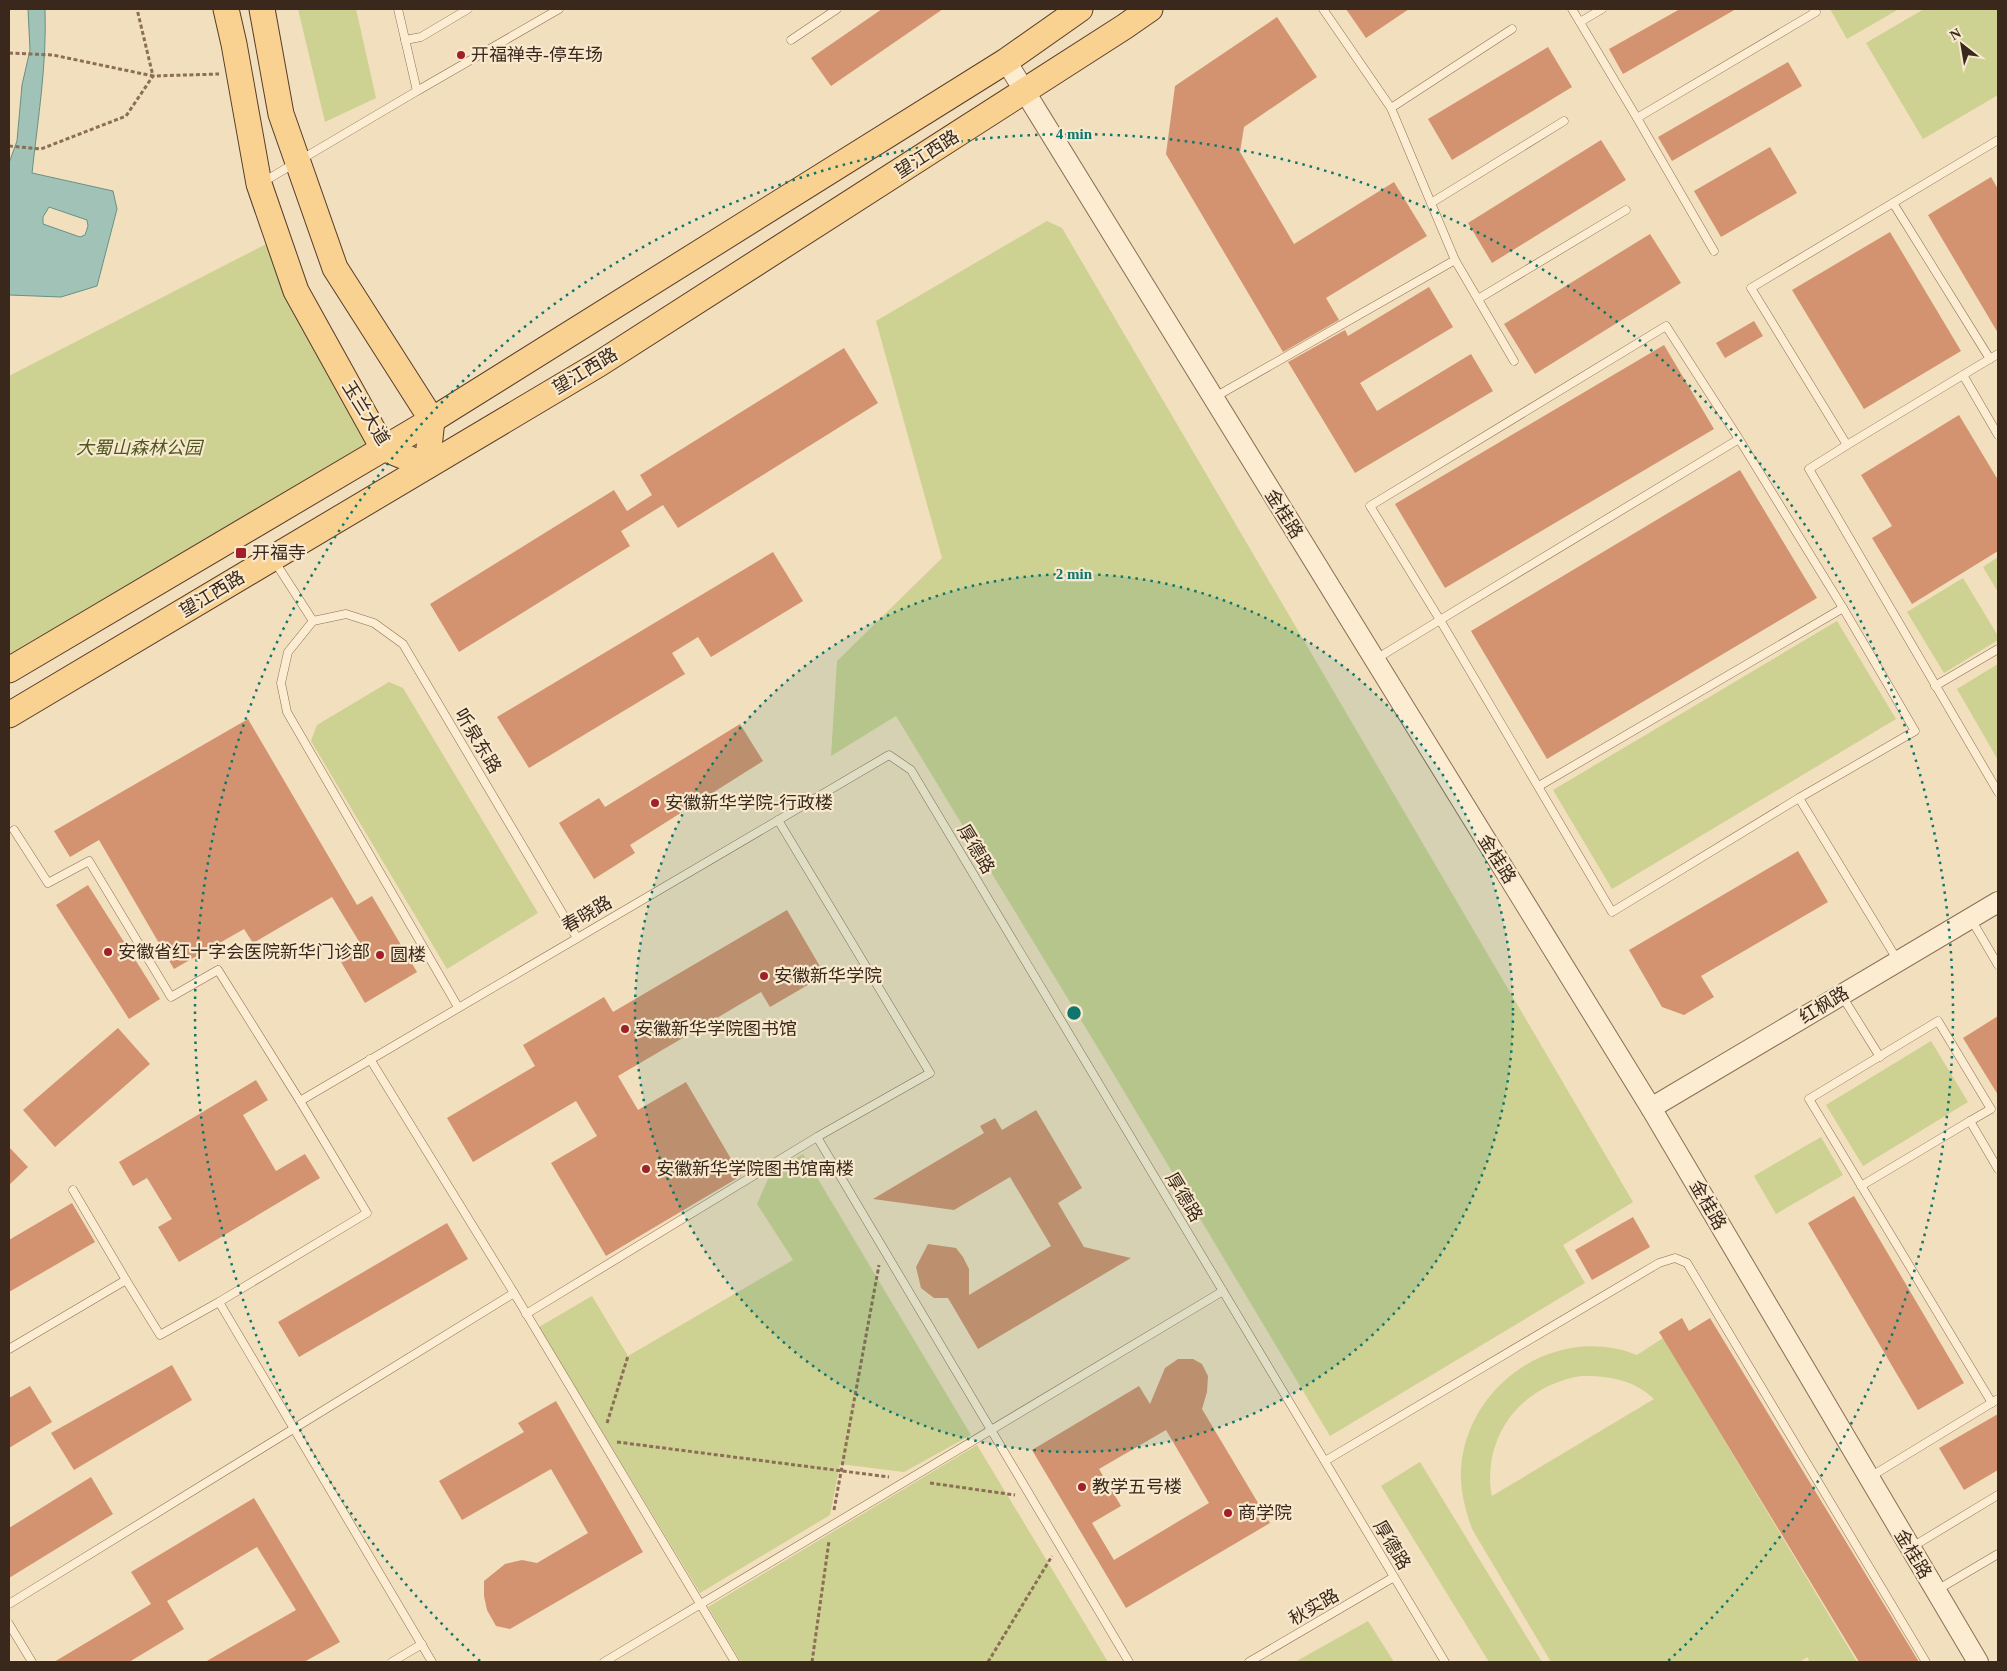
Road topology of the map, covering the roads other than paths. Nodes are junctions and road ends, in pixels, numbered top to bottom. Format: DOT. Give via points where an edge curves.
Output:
graph roads {
  1 [pos="226,9"];
  2 [pos="262,9"];
  3 [pos="398,9"];
  4 [pos="468,9"];
  5 [pos="559,9"];
  6 [pos="837,9"];
  7 [pos="1080,9"];
  8 [pos="1150,9"];
  9 [pos="1322,9"];
  10 [pos="1572,9"];
  11 [pos="1602,9"];
  12 [pos="1814,9"];
  13 [pos="1580,22"];
  14 [pos="1512,29"];
  15 [pos="405,40"];
  16 [pos="791,40"];
  17 [pos="1006,61"];
  18 [pos="417,91"];
  19 [pos="1024,91"];
  20 [pos="1390,108"];
  21 [pos="1637,118"];
  22 [pos="1564,121"];
  23 [pos="1996,141"];
  24 [pos="1998,151"];
  25 [pos="297,161"];
  26 [pos="259,184"];
  27 [pos="1431,203"];
  28 [pos="1893,203"];
  29 [pos="1626,210"];
  30 [pos="1714,251"];
  31 [pos="1455,260"];
  32 [pos="1478,299"];
  33 [pos="1998,354"];
  34 [pos="1990,359"];
  35 [pos="1514,361"];
  36 [pos="1962,375"];
  37 [pos="1213,398"];
  38 [pos="432,420"];
  39 [pos="1998,434"];
  40 [pos="1739,439"];
  41 [pos="1847,445"];
  42 [pos="383,448"];
  43 [pos="427,466"];
  44 [pos="273,558"];
  45 [pos="1844,608"];
  46 [pos="1440,620"];
  47 [pos="313,621"];
  48 [pos="1998,649"];
  49 [pos="1374,660"];
  50 [pos="9,670"];
  51 [pos="1935,686"];
  52 [pos="9,715"];
  53 [pos="889,754"];
  54 [pos="1539,786"];
  55 [pos="1998,792"];
  56 [pos="1799,798"];
  57 [pos="778,820"];
  58 [pos="14,830"];
  59 [pos="1998,902"];
  60 [pos="1971,918"];
  61 [pos="577,938"];
  62 [pos="1898,961"];
  63 [pos="1998,965"];
  64 [pos="1841,995"];
  65 [pos="458,1007"];
  66 [pos="1880,1057"];
  67 [pos="370,1058"];
  68 [pos="300,1100"];
  69 [pos="1651,1108"];
  70 [pos="1970,1122"];
  71 [pos="817,1138"];
  72 [pos="1998,1169"];
  73 [pos="1861,1186"];
  74 [pos="73,1190"];
  75 [pos="126,1280"];
  76 [pos="1223,1291"];
  77 [pos="514,1293"];
  78 [pos="218,1302"];
  79 [pos="526,1314"];
  80 [pos="9,1349"];
  81 [pos="1995,1401"];
  82 [pos="293,1429"];
  83 [pos="990,1431"];
  84 [pos="1324,1461"];
  85 [pos="1868,1478"];
  86 [pos="1998,1495"];
  87 [pos="1910,1548"];
  88 [pos="1998,1554"];
  89 [pos="1394,1578"];
  90 [pos="1936,1591"];
  91 [pos="9,1604"];
  92 [pos="700,1604"];
  93 [pos="9,1624"];
  94 [pos="422,1644"];
  95 [pos="32,1662"];
  96 [pos="392,1662"];
  97 [pos="432,1662"];
  98 [pos="604,1662"];
  99 [pos="735,1662"];
  100 [pos="1129,1662"];
  101 [pos="1249,1662"];
  102 [pos="1445,1662"];
  103 [pos="1926,1662"];
  104 [pos="1978,1662"];
  1 -- 26 [label="main road, 玉兰大道"];
  2 -- 25 [label="main road" via="281,114"];
  3 -- 15 [label="lane"];
  4 -- 15 [label="lane" via="420,37"];
  5 -- 18 [label="lane"];
  6 -- 16 [label="lane"];
  7 -- 17 [label="main road, 望江西路"];
  8 -- 19 [label="main road, 望江西路"];
  9 -- 20 [label="lane"];
  10 -- 13 [label="lane"];
  11 -- 13 [label="lane"];
  12 -- 21 [label="lane" via="1816,12"];
  13 -- 21 [label="lane"];
  14 -- 20 [label="lane"];
  15 -- 18 [label="lane"];
  17 -- 19 [label="street, 金桂路"];
  17 -- 38 [label="main road, 望江西路"];
  18 -- 25 [label="lane"];
  19 -- 37 [label="street, 金桂路"];
  19 -- 43 [label="main road, 望江西路" via="599,364"];
  20 -- 27 [label="lane"];
  21 -- 30 [label="lane"];
  22 -- 27 [label="lane"];
  23 -- 24 [label="lane"];
  23 -- 28 [label="lane"];
  25 -- 26 [label="lane"];
  25 -- 38 [label="main road" via="335,268"];
  26 -- 42 [label="main road, 玉兰大道" via="296,291"];
  27 -- 31 [label="lane"];
  28 -- 34 [label="lane"];
  28 -- 41 [label="lane" via="1751,288"];
  29 -- 32 [label="lane"];
  31 -- 32 [label="lane"];
  31 -- 37 [label="lane"];
  32 -- 35 [label="lane"];
  33 -- 34 [label="lane"];
  34 -- 36 [label="lane"];
  36 -- 39 [label="lane"];
  36 -- 41 [label="lane"];
  37 -- 49 [label="street, 金桂路"];
  38 -- 42 [label="main road, 望江西路"];
  38 -- 43 [label="main road"];
  40 -- 45 [label="lane"];
  40 -- 46 [label="lane"];
  40 -- 46 [label="lane" via="1666,326 1370,506"];
  41 -- 51 [label="lane" via="1809,469"];
  42 -- 43 [label="main road, 玉兰大道"];
  42 -- 50 [label="main road, 望江西路"];
  43 -- 44 [label="main road, 望江西路"];
  44 -- 47 [label="lane"];
  44 -- 52 [label="main road, 望江西路"];
  45 -- 54 [label="lane"];
  45 -- 56 [label="lane" via="1915,731"];
  46 -- 49 [label="lane"];
  46 -- 54 [label="lane"];
  47 -- 61 [label="lane, 听泉东路" via="346,614 374,622 403,644"];
  47 -- 65 [label="lane" via="288,652 281,683 287,712"];
  48 -- 51 [label="lane"];
  49 -- 69 [label="street, 金桂路"];
  51 -- 55 [label="lane"];
  53 -- 57 [label="lane, 春晓路"];
  53 -- 76 [label="lane, 厚德路" via="911,770"];
  54 -- 56 [label="lane" via="1612,912"];
  56 -- 62 [label="lane"];
  57 -- 61 [label="lane, 春晓路"];
  57 -- 71 [label="lane" via="930,1073"];
  58 -- 68 [label="lane" via="48,882 89,860 171,996 218,970"];
  59 -- 60 [label="street, 红枫路"];
  60 -- 62 [label="street, 红枫路"];
  60 -- 63 [label="lane"];
  61 -- 65 [label="lane, 春晓路"];
  62 -- 64 [label="street, 红枫路"];
  64 -- 66 [label="lane"];
  64 -- 69 [label="street, 红枫路"];
  65 -- 67 [label="lane, 春晓路"];
  66 -- 70 [label="lane" via="1938,1022 1991,1109"];
  66 -- 73 [label="lane" via="1809,1099"];
  67 -- 68 [label="lane, 春晓路"];
  67 -- 77 [label="lane"];
  68 -- 78 [label="lane" via="367,1213"];
  69 -- 85 [label="street, 金桂路"];
  70 -- 72 [label="lane"];
  70 -- 73 [label="lane"];
  71 -- 79 [label="lane"];
  71 -- 83 [label="lane"];
  73 -- 81 [label="lane"];
  74 -- 75 [label="lane"];
  75 -- 78 [label="lane" via="160,1335"];
  75 -- 80 [label="lane"];
  76 -- 83 [label="lane"];
  76 -- 84 [label="lane, 厚德路"];
  77 -- 79 [label="lane"];
  77 -- 82 [label="lane"];
  78 -- 82 [label="lane"];
  79 -- 92 [label="lane"];
  81 -- 85 [label="lane"];
  82 -- 91 [label="lane"];
  82 -- 94 [label="lane"];
  83 -- 92 [label="lane"];
  83 -- 100 [label="lane"];
  84 -- 89 [label="lane, 厚德路"];
  84 -- 103 [label="lane" via="1659,1263 1675,1258 1687,1263"];
  85 -- 87 [label="street, 金桂路"];
  86 -- 87 [label="lane"];
  87 -- 90 [label="street, 金桂路"];
  88 -- 90 [label="lane"];
  89 -- 101 [label="lane, 秋实路"];
  89 -- 102 [label="lane, 厚德路"];
  90 -- 104 [label="street, 金桂路"];
  92 -- 98 [label="lane"];
  92 -- 99 [label="lane"];
  93 -- 95 [label="lane"];
  94 -- 96 [label="lane"];
  94 -- 97 [label="lane"];
}
